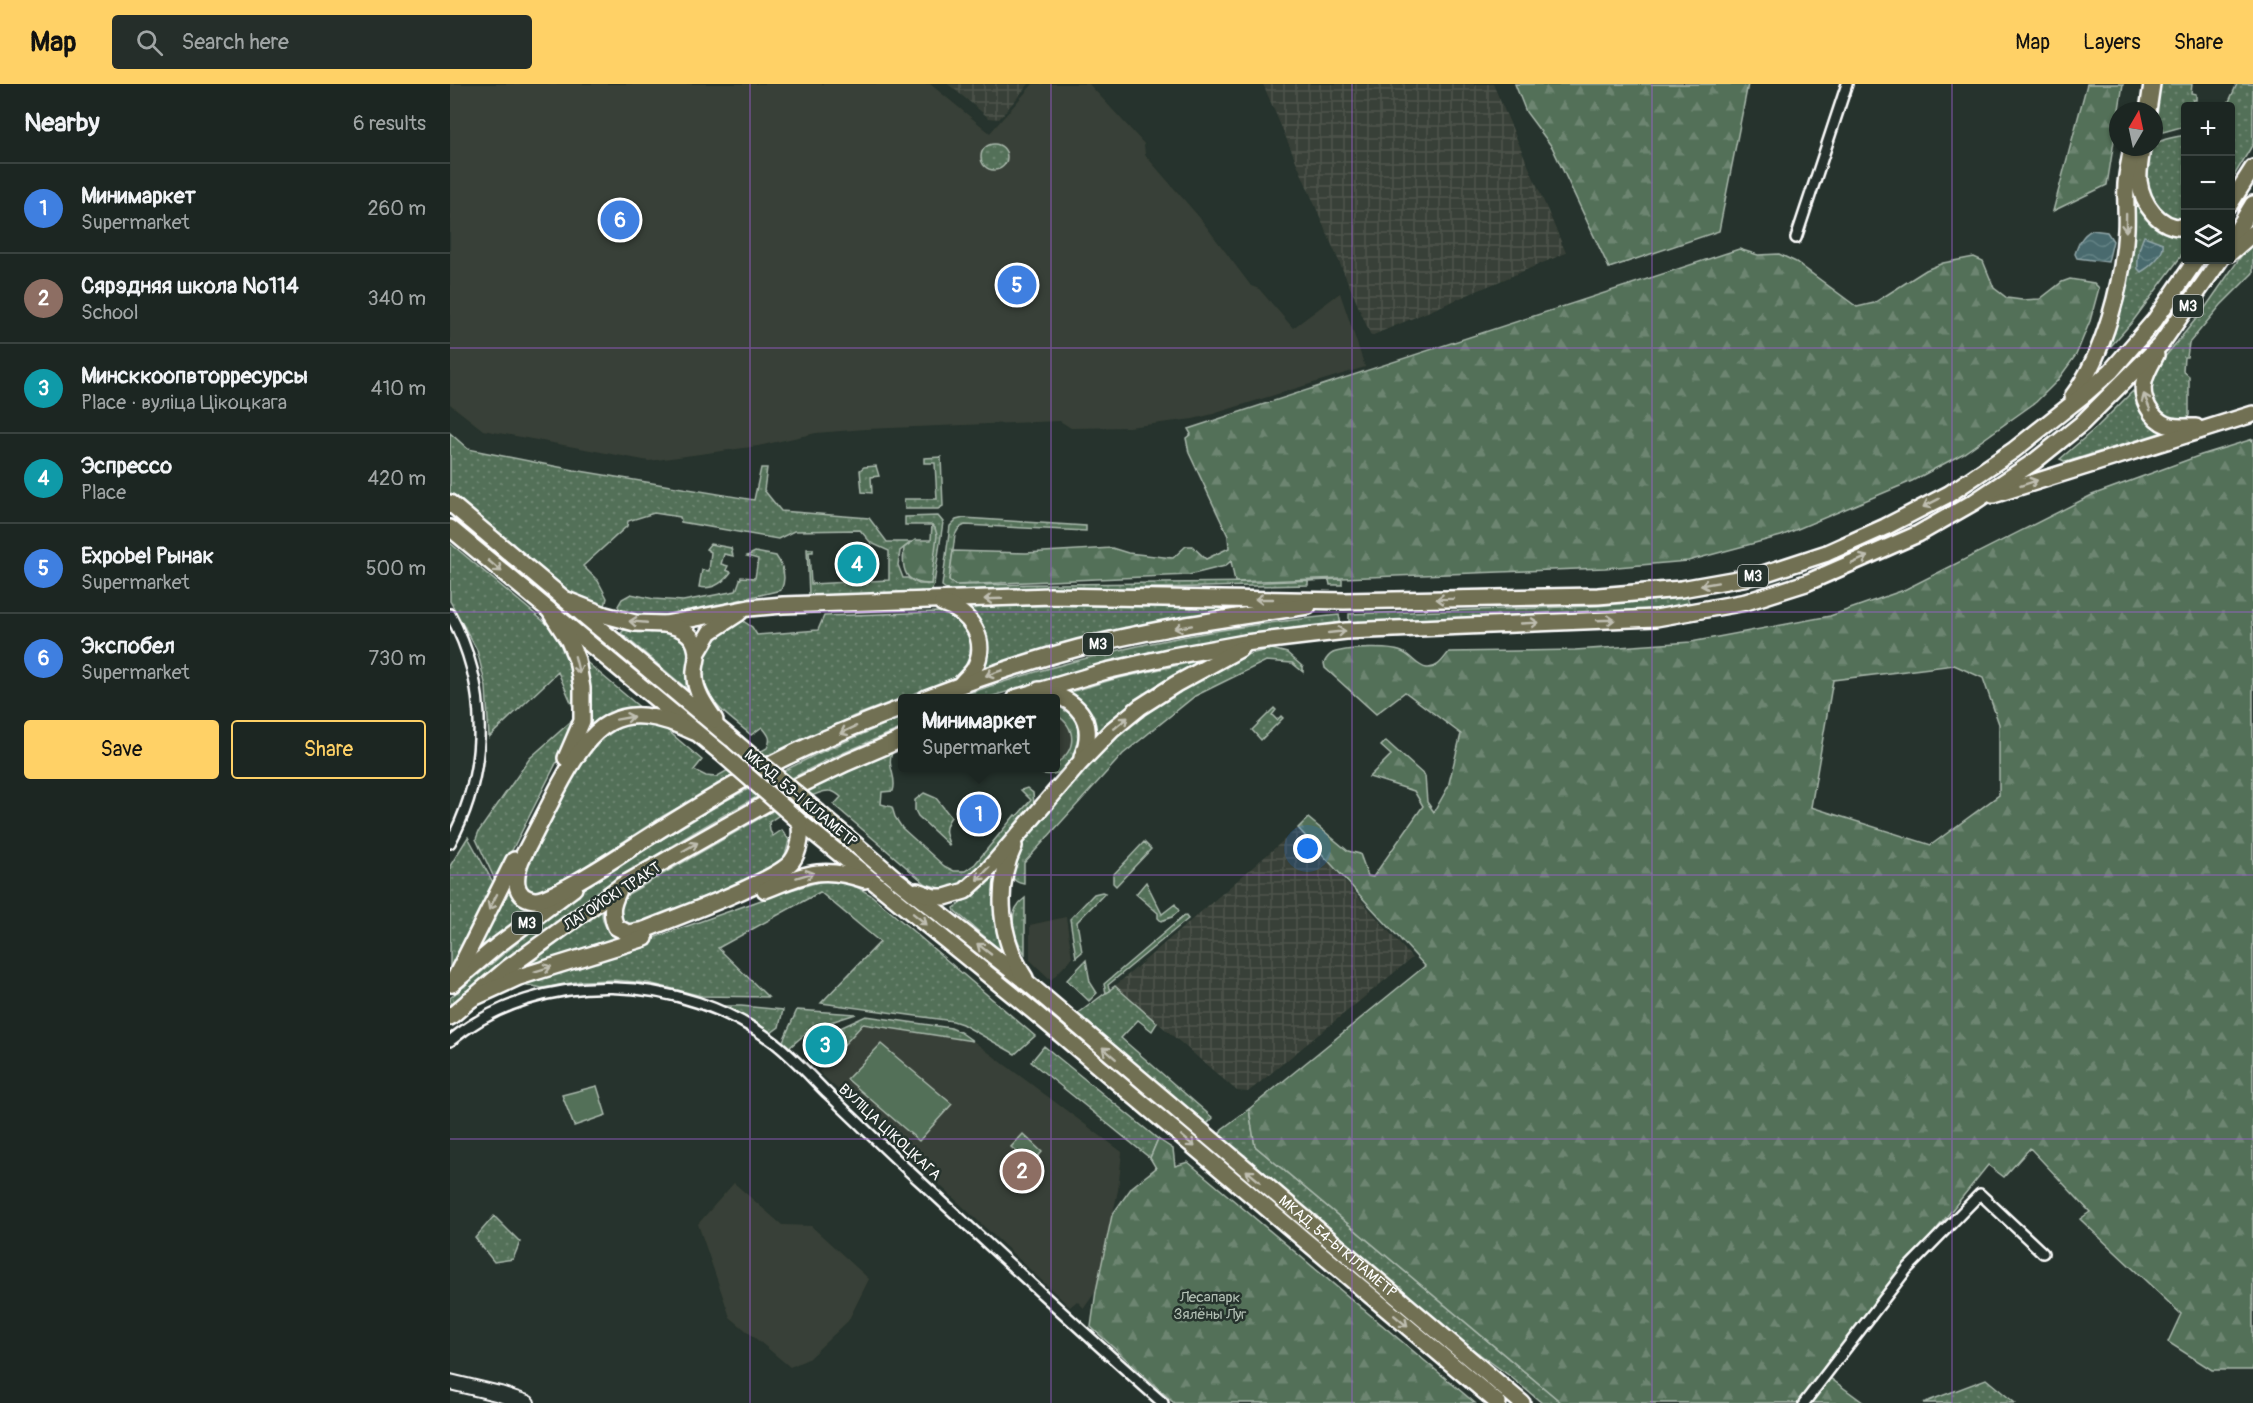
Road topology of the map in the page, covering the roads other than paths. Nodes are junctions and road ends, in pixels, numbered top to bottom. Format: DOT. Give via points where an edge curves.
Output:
graph roads {
  1 [pos="1847,84"];
  2 [pos="2143,84"];
  3 [pos="2152,84"];
  4 [pos="2140,102"];
  5 [pos="2149,102"];
  6 [pos="2130,156"];
  7 [pos="2141,156"];
  8 [pos="2253,168"];
  9 [pos="2235,197"];
  10 [pos="2253,204"];
  11 [pos="2181,227"];
  12 [pos="2253,233"];
  13 [pos="2235,234"];
  14 [pos="1796,238"];
  15 [pos="2235,249"];
  16 [pos="2193,264"];
  17 [pos="2218,264"];
  18 [pos="2161,344"];
  19 [pos="2253,414"];
  20 [pos="2058,415"];
  21 [pos="2212,427"];
  22 [pos="450,502"];
  23 [pos="1974,502"];
  24 [pos="450,528"];
  25 [pos="567,600"];
  26 [pos="936,601"];
  27 [pos="1344,601"];
  28 [pos="749,608"];
  29 [pos="551,613"];
  30 [pos="450,614"];
  31 [pos="665,624"];
  32 [pos="1257,642"];
  33 [pos="697,654"];
  34 [pos="960,685"];
  35 [pos="1039,690"];
  36 [pos="938,694"];
  37 [pos="1028,694"];
  38 [pos="1051,694"];
  39 [pos="1060,697"];
  40 [pos="898,710"];
  41 [pos="694,732"];
  42 [pos="724,732"];
  43 [pos="898,741"];
  44 [pos="1079,764"];
  45 [pos="799,821"];
  46 [pos="1022,830"];
  47 [pos="450,843"];
  48 [pos="603,866"];
  49 [pos="897,880"];
  50 [pos="874,883"];
  51 [pos="621,886"];
  52 [pos="451,984"];
  53 [pos="1030,985"];
  54 [pos="469,1000"];
  55 [pos="450,1017"];
  56 [pos="450,1041"];
  57 [pos="1148,1097"];
  58 [pos="2043,1253"];
  59 [pos="450,1382"];
  60 [pos="527,1403"];
  61 [pos="1163,1403"];
  62 [pos="1498,1403"];
  63 [pos="1522,1403"];
  64 [pos="1804,1403"];
  1 -- 14 [label="street"];
  2 -- 4 [label="main road"];
  3 -- 5 [label="main road"];
  6 -- 20 [label="main road, one-way" via="2125,241 2112,308 2087,376"];
  7 -- 11 [label="main road" via="2139,179 2149,209 2165,223"];
  8 -- 9 [label="main road"];
  10 -- 13 [label="main road"];
  12 -- 15 [label="main road"];
  16 -- 20 [label="main road, М3" via="2155,320 2110,371"];
  17 -- 18 [label="main road, М3"];
  21 -- 18 [label="main road, one-way" via="2168,425 2151,411 2143,392 2144,382"];
  18 -- 23 [label="main road, М3" via="2081,424"];
  19 -- 21 [label="main road"];
  20 -- 27 [label="main road, М3, one-way" via="1949,494 1827,553 1760,575 1681,589 1598,596"];
  23 -- 21 [label="main road, one-way"];
  22 -- 25 [label="main road, МКАД, 53-І КІЛАМЕТР"];
  32 -- 23 [label="main road, М3, one-way" via="1346,631 1656,618 1705,611 1806,583 1918,534"];
  24 -- 29 [label="main road, МКАД, 53-І КІЛАМЕТР, one-way"];
  31 -- 25 [label="main road, one-way" via="635,623"];
  25 -- 42 [label="main road, МКАД, 53-І КІЛАМЕТР"];
  27 -- 26 [label="main road, one-way" via="1050,596"];
  26 -- 28 [label="main road"];
  26 -- 34 [label="main road" via="964,613 980,641 973,670"];
  27 -- 34 [label="main road, М3, one-way" via="1080,648"];
  28 -- 31 [label="main road"];
  28 -- 33 [label="main road" via="710,632"];
  29 -- 41 [label="main road, МКАД, 53-І КІЛАМЕТР"];
  29 -- 52 [label="main road, one-way" via="577,660 582,721"];
  30 -- 47 [label="street" via="470,658 477,688 478,739 477,765 467,806"];
  31 -- 33 [label="main road" via="689,633"];
  32 -- 35 [label="main road, М3" via="1173,656"];
  44 -- 32 [label="main road, one-way" via="1140,707 1209,665"];
  33 -- 42 [label="main road" via="697,687"];
  34 -- 36 [label="main road, М3"];
  35 -- 37 [label="main road, М3"];
  35 -- 38 [label="main road"];
  39 -- 44 [label="main road" via="1068,700 1086,721 1088,741"];
  40 -- 48 [label="main road, ЛАГОЙСКІ ТРАКТ / М3, one-way" via="754,774"];
  41 -- 45 [label="main road, МКАД, 53-І КІЛАМЕТР, bridge"];
  48 -- 41 [label="main road, one-way" via="542,900 526,897 516,883 521,860 574,757 603,725 621,717 661,717"];
  42 -- 49 [label="main road, МКАД, 53-І КІЛАМЕТР, bridge"];
  51 -- 43 [label="main road, ЛАГОЙСКІ ТРАКТ / М3, one-way" via="786,792"];
  44 -- 46 [label="main road"];
  45 -- 50 [label="main road, МКАД, 53-І КІЛАМЕТР"];
  45 -- 51 [label="main road" via="797,852 786,868 773,877 644,930 628,933 616,927 612,904"];
  46 -- 49 [label="main road, one-way" via="974,884 954,896 926,895"];
  46 -- 53 [label="main road" via="1004,872 1002,892 1008,943"];
  48 -- 52 [label="main road, ЛАГОЙСКІ ТРАКТ / М3"];
  53 -- 49 [label="main road, МКАД, 53-І КІЛАМЕТР, one-way"];
  54 -- 50 [label="main road, one-way" via="519,977 648,937 816,872 838,872"];
  50 -- 57 [label="main road, МКАД, 53-І КІЛАМЕТР, one-way" via="1034,1012"];
  51 -- 54 [label="main road, ЛАГОЙСКІ ТРАКТ / М3"];
  57 -- 53 [label="main road, МКАД, 53-І КІЛАМЕТР, one-way"];
  54 -- 55 [label="main road, ЛАГОЙСКІ ТРАКТ / М3"];
  56 -- 61 [label="street, ВУЛІЦА ЦІКОЦКАГА" via="502,1007 544,993 586,988 629,988 667,995 697,1003 746,1025 775,1043 1095,1344"];
  57 -- 62 [label="main road, МКАД, 54-Ы КІЛАМЕТР, one-way"];
  63 -- 57 [label="main road, МКАД, 54-Ы КІЛАМЕТР, one-way"];
  58 -- 64 [label="street" via="1980,1194 1907,1269"];
  59 -- 60 [label="main road"];
}
